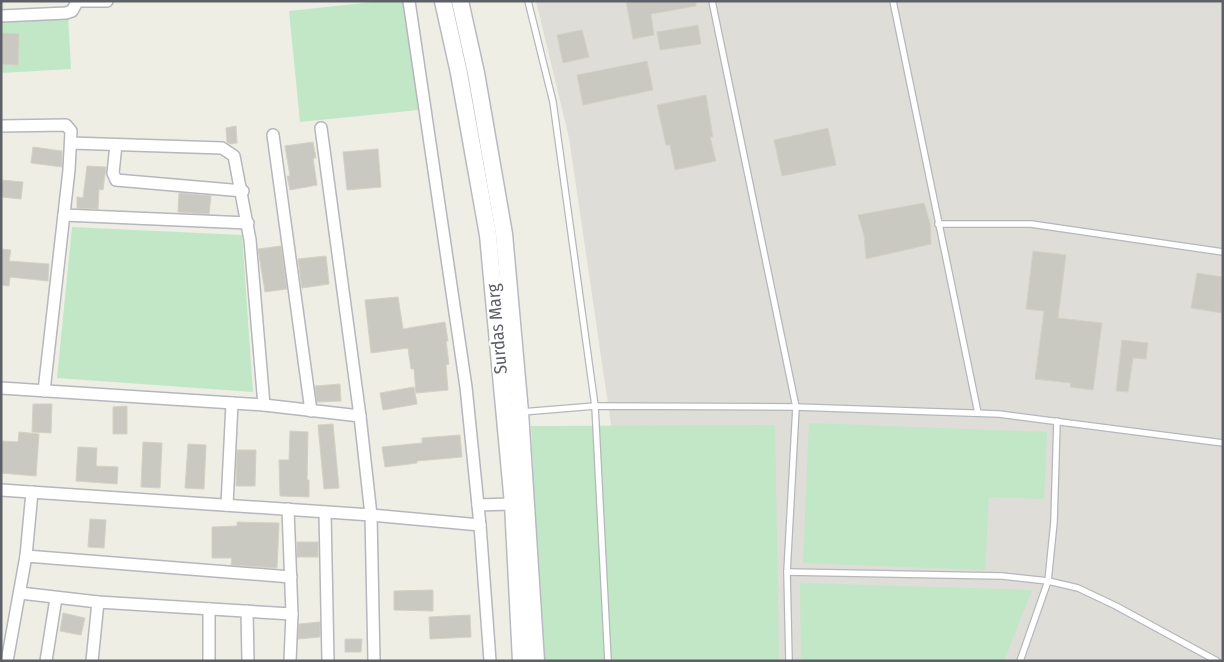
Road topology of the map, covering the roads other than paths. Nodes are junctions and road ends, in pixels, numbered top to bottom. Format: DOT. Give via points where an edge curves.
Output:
graph roads {
  1 [pos="96,1"];
  2 [pos="107,1"];
  3 [pos="409,1"];
  4 [pos="443,1"];
  5 [pos="460,1"];
  6 [pos="528,1"];
  7 [pos="712,1"];
  8 [pos="893,1"];
  9 [pos="76,2"];
  10 [pos="1,16"];
  11 [pos="1,126"];
  12 [pos="321,128"];
  13 [pos="273,135"];
  14 [pos="71,143"];
  15 [pos="116,145"];
  16 [pos="243,191"];
  17 [pos="64,215"];
  18 [pos="248,223"];
  19 [pos="938,224"];
  20 [pos="1223,252"];
  21 [pos="1,388"];
  22 [pos="44,391"];
  23 [pos="232,403"];
  24 [pos="264,405"];
  25 [pos="595,406"];
  26 [pos="796,407"];
  27 [pos="311,410"];
  28 [pos="512,412"];
  29 [pos="978,413"];
  30 [pos="360,416"];
  31 [pos="1057,421"];
  32 [pos="1223,443"];
  33 [pos="1,490"];
  34 [pos="32,492"];
  35 [pos="513,504"];
  36 [pos="227,505"];
  37 [pos="478,505"];
  38 [pos="288,509"];
  39 [pos="326,512"];
  40 [pos="371,515"];
  41 [pos="480,525"];
  42 [pos="26,556"];
  43 [pos="787,572"];
  44 [pos="291,577"];
  45 [pos="1048,581"];
  46 [pos="20,593"];
  47 [pos="56,598"];
  48 [pos="98,602"];
  49 [pos="209,609"];
  50 [pos="247,611"];
  51 [pos="292,614"];
  52 [pos="7,661"];
  53 [pos="46,661"];
  54 [pos="92,661"];
  55 [pos="209,661"];
  56 [pos="248,661"];
  57 [pos="290,661"];
  58 [pos="328,661"];
  59 [pos="374,661"];
  60 [pos="490,661"];
  61 [pos="521,661"];
  62 [pos="536,661"];
  63 [pos="608,661"];
  64 [pos="788,661"];
  65 [pos="1020,661"];
  66 [pos="1217,661"];
  1 -- 2 [label="street"];
  1 -- 9 [label="street"];
  3 -- 37 [label="street" via="466,387"];
  4 -- 28 [label="main road, Surdas Marg" via="488,236"];
  5 -- 28 [label="main road, Surdas Marg" via="504,234"];
  6 -- 25 [label="lane" via="553,102"];
  7 -- 26 [label="lane"];
  8 -- 19 [label="lane"];
  9 -- 10 [label="street" via="72,11 66,13"];
  11 -- 14 [label="street" via="66,125 72,131"];
  12 -- 30 [label="street"];
  13 -- 27 [label="street"];
  14 -- 15 [label="street"];
  14 -- 17 [label="street"];
  15 -- 16 [label="street" via="222,148 234,156"];
  15 -- 16 [label="street" via="113,173 116,180"];
  16 -- 18 [label="street"];
  17 -- 18 [label="street"];
  17 -- 22 [label="street"];
  18 -- 24 [label="street"];
  19 -- 20 [label="lane" via="1031,224"];
  19 -- 29 [label="lane"];
  21 -- 22 [label="street"];
  22 -- 23 [label="street"];
  23 -- 24 [label="street"];
  23 -- 36 [label="street"];
  24 -- 27 [label="street"];
  25 -- 26 [label="lane"];
  25 -- 28 [label="lane"];
  25 -- 63 [label="lane"];
  26 -- 29 [label="lane"];
  26 -- 43 [label="lane"];
  27 -- 30 [label="street"];
  28 -- 35 [label="main road, Surdas Marg"];
  28 -- 62 [label="main road, Surdas Marg"];
  29 -- 31 [label="lane"];
  30 -- 40 [label="street"];
  31 -- 32 [label="lane"];
  31 -- 45 [label="lane" via="1054,522"];
  33 -- 34 [label="street"];
  34 -- 36 [label="street"];
  34 -- 42 [label="street"];
  35 -- 37 [label="street"];
  35 -- 61 [label="main road, Surdas Marg"];
  36 -- 38 [label="street"];
  37 -- 41 [label="street"];
  38 -- 39 [label="street"];
  38 -- 44 [label="street"];
  39 -- 40 [label="street"];
  39 -- 58 [label="street"];
  40 -- 41 [label="street"];
  40 -- 59 [label="street"];
  41 -- 60 [label="street"];
  42 -- 44 [label="street"];
  42 -- 46 [label="street"];
  43 -- 45 [label="lane" via="1002,576"];
  43 -- 64 [label="lane"];
  44 -- 51 [label="street"];
  45 -- 65 [label="lane"];
  45 -- 66 [label="lane" via="1078,588"];
  46 -- 47 [label="street"];
  46 -- 52 [label="street"];
  47 -- 48 [label="street"];
  47 -- 53 [label="street"];
  48 -- 49 [label="street"];
  48 -- 54 [label="street"];
  49 -- 50 [label="street"];
  49 -- 55 [label="street"];
  50 -- 51 [label="street"];
  50 -- 56 [label="street"];
  51 -- 57 [label="street"];
}
